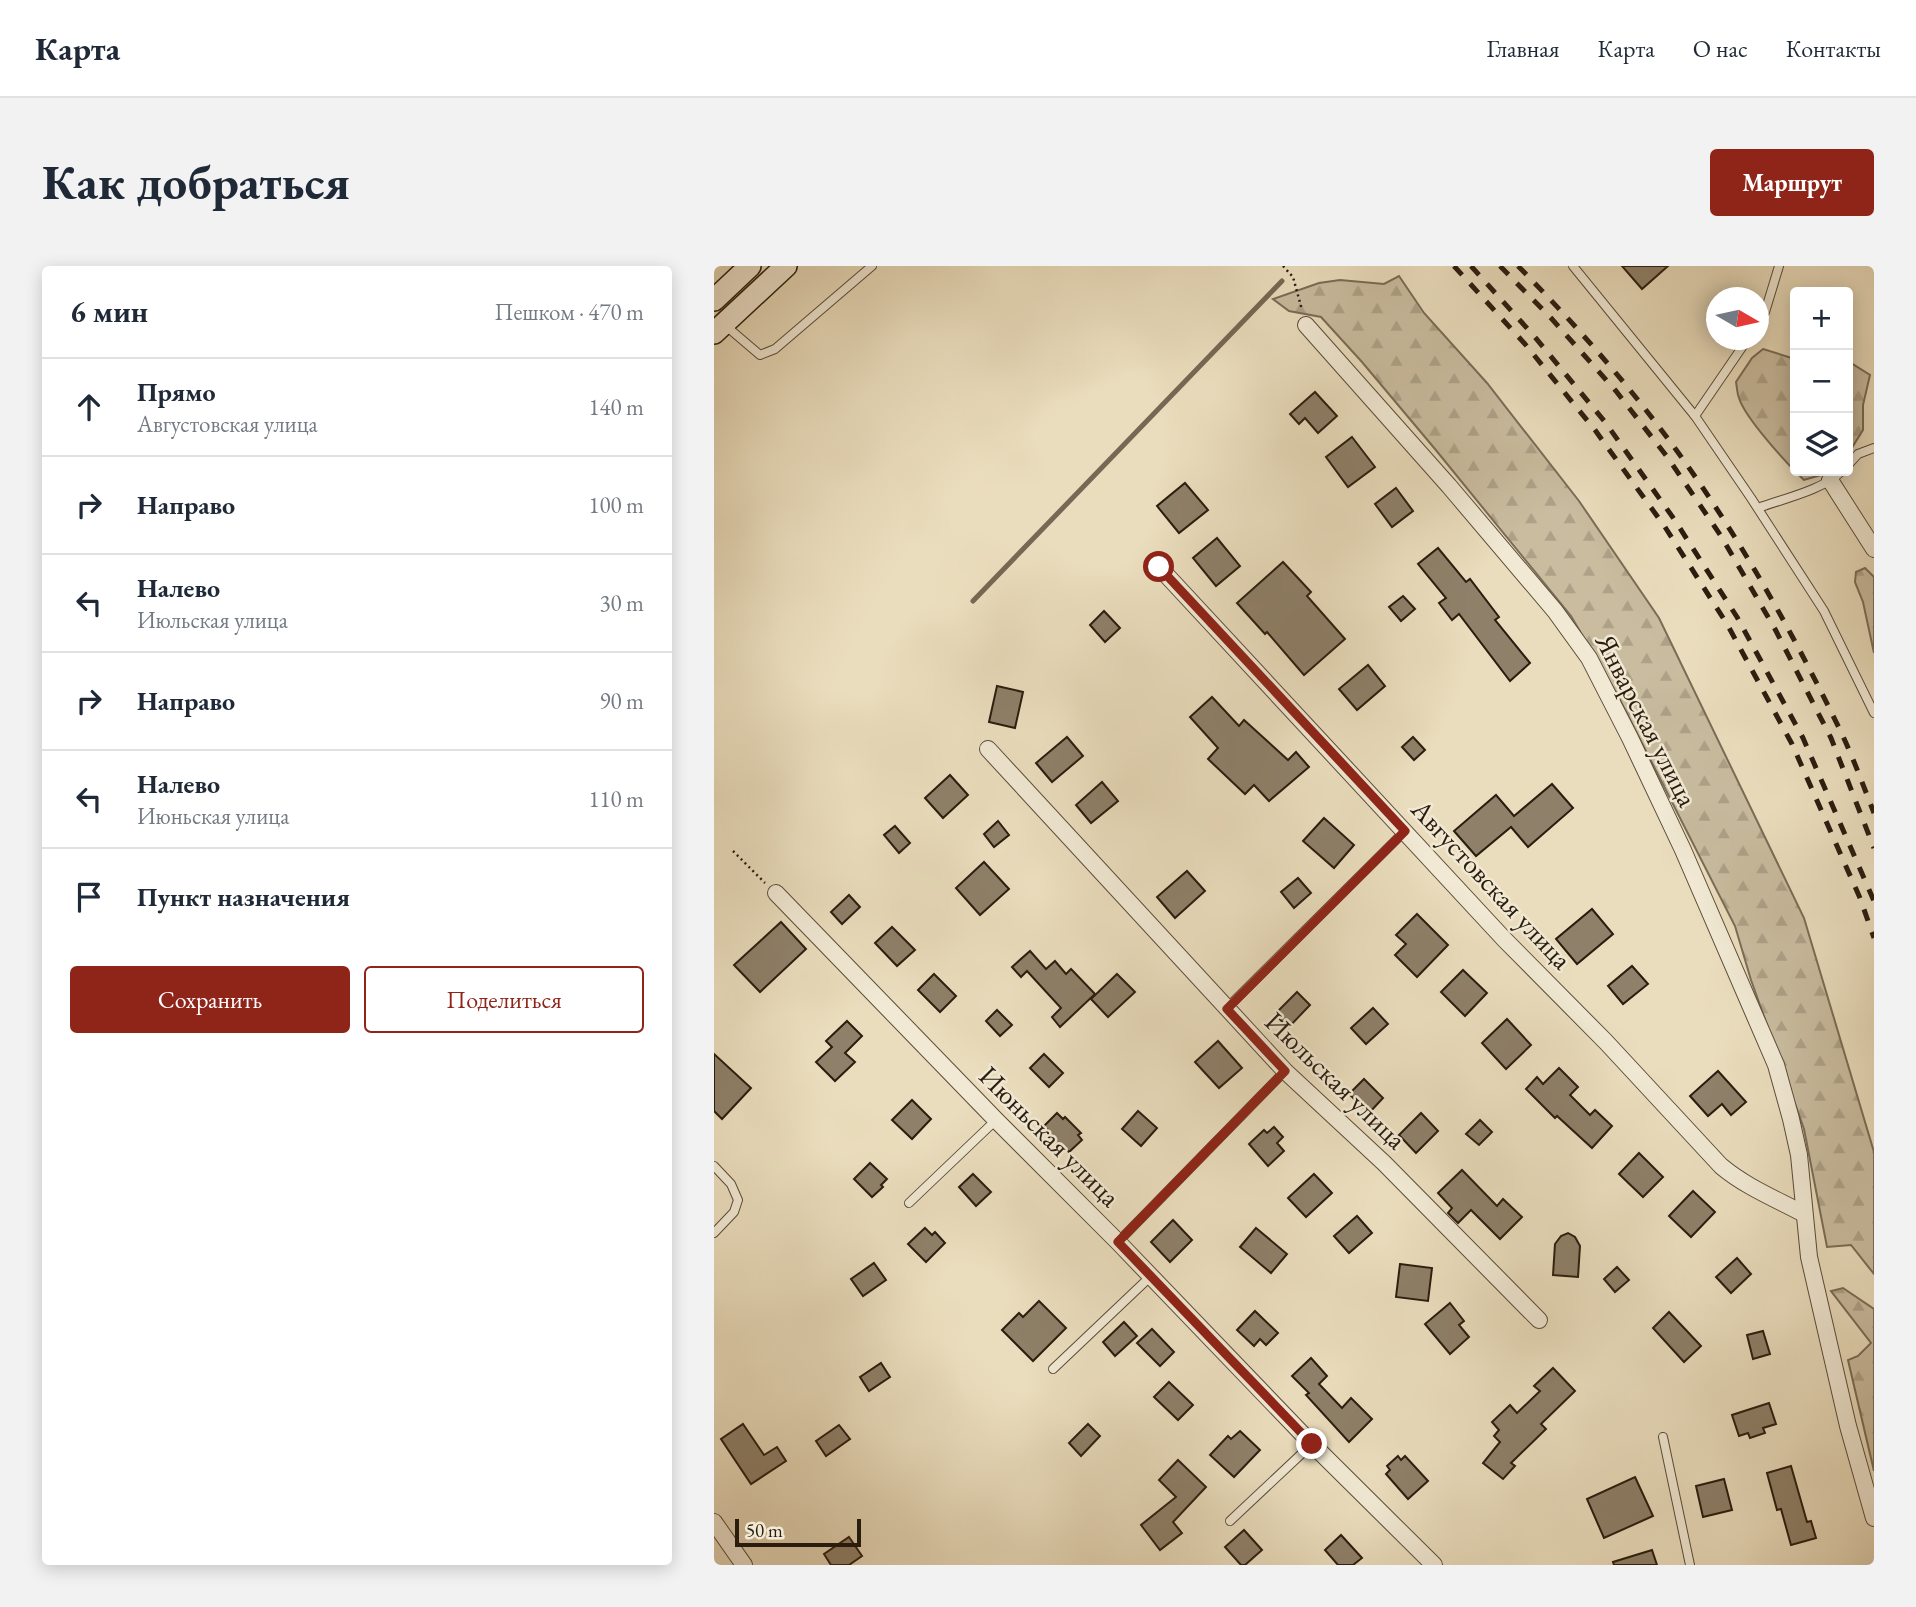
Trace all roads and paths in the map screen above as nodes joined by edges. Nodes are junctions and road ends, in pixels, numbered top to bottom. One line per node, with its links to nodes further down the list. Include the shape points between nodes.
1 (750, 266): 8 (main road)
2 (786, 266): 10 (main road)
3 (872, 266): 10 (lane, via 775,349 760,355)
4 (1283, 266): 9 (path, via 1293,277)
5 (1573, 266): 12 (lane)
6 (1779, 266): 7 (lane)
7 (1769, 299)
8 (714, 300)
9 (1306, 325): 30 (street, Январская улица, via 1542,594 1588,658 1683,850 1771,1052 1796,1139)
10 (719, 329)
11 (1740, 350): 12 (lane)
12 (1695, 416): 17 (lane)
13 (1874, 447): 14 (lane)
14 (1853, 460)
15 (1834, 476): 17 (lane)
16 (1837, 476): 18 (street)
17 (1758, 508): 20 (lane, via 1824,611)
18 (1874, 549)
19 (1159, 567): 22 (street, Августовская улица)
20 (1874, 713)
21 (988, 749): 25 (street, Июльская улица)
22 (1405, 831): 25 (lane); 30 (street, Августовская улица, via 1721,1166)
23 (733, 851): 24 (path)
24 (776, 893): 27 (street, Июньская улица)
25 (1227, 1009): 26 (street, Июльская улица)
26 (1285, 1071): 32 (lane); 34 (street, Июльская улица, via 1384,1163)
27 (996, 1120): 29 (lane); 32 (street, Июньская улица)
28 (714, 1166): 31 (lane, via 731,1184 738,1200 734,1212)
29 (909, 1203)
30 (1804, 1214): 38 (street, Январская улица, via 1830,1351)
31 (714, 1233)
32 (1118, 1242): 33 (street, Июньская улица)
33 (1151, 1276): 35 (lane); 37 (street, Июньская улица)
34 (1539, 1320)
35 (1052, 1369)
36 (1663, 1437): 43 (lane)
37 (1312, 1444): 39 (lane); 42 (street, Июньская улица)
38 (1874, 1518)
39 (1230, 1521)
40 (714, 1522): 41 (street)
41 (744, 1565)
42 (1434, 1565)
43 (1690, 1565)

